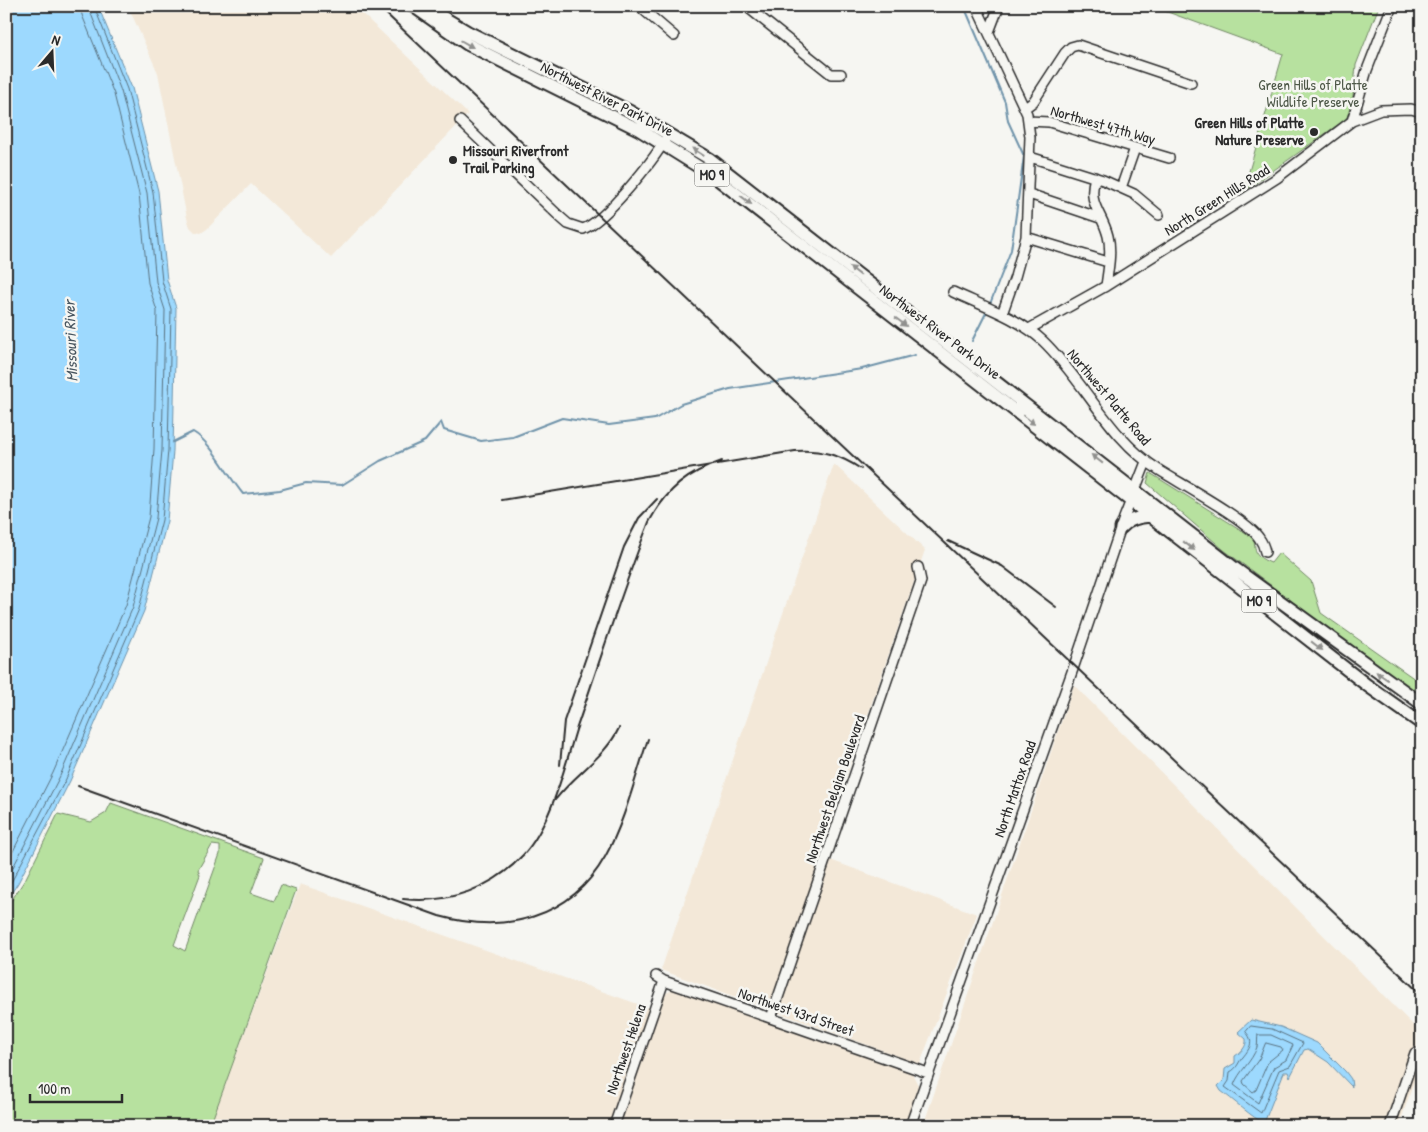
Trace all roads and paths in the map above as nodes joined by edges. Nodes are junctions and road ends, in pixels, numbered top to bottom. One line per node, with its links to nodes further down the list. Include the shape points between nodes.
1 (413, 6): 17 (main road, Northwest River Park Drive / MO 9, one-way to 17, via 449,33 492,58)
2 (424, 6): 17 (main road, Northwest River Park Drive / MO 9, via 468,32 596,94)
3 (639, 6): 9 (street)
4 (746, 6): 10 (street, via 831,74)
5 (976, 6): 8 (street)
6 (999, 6): 8 (street)
7 (1392, 6): 16 (street, via 1367,70)
8 (989, 32): 12 (street)
9 (674, 36)
10 (842, 74)
11 (1191, 83): 12 (street, via 1078,45 1065,53 1033,102)
12 (1025, 108): 15 (street)
13 (1422, 112): 16 (street, North Green Hills Road, via 1381,110)
14 (460, 121): 17 (street, via 560,217 568,224 583,229 602,217 657,154)
15 (1028, 121): 18 (street, Northwest 47th Way, via 1049,122); 19 (street)
16 (1352, 121): 28 (street, North Green Hills Road, via 1277,178)
17 (666, 138): 30 (main road, Northwest River Park Drive / MO 9, one-way to 17, via 735,178); 31 (main road, Northwest River Park Drive / MO 9, one-way to 31)
18 (1135, 148): 20 (street, Northwest 47th Way); 22 (street)
19 (1030, 157): 21 (street); 23 (street)
20 (1169, 158)
21 (1095, 177): 22 (street); 25 (street, via 1093,203)
22 (1121, 188): 24 (street, via 1134,194)
23 (1029, 194): 25 (street); 26 (street)
24 (1159, 215)
25 (1100, 218): 27 (street, via 1108,236)
26 (1026, 237): 27 (street); 32 (street, via 1015,277)
27 (1108, 262): 28 (street)
28 (1106, 286): 33 (street, North Green Hills Road)
29 (954, 292): 32 (street, Northwest Platte Road)
30 (890, 298): 31 (main road); 34 (main road, Northwest River Park Drive / MO 9)
31 (882, 308): 34 (main road, Northwest River Park Drive / MO 9, one-way to 34)
32 (998, 313): 33 (street, Northwest Platte Road)
33 (1032, 332): 35 (street, Northwest Platte Road, via 1050,348 1109,422)
34 (987, 381): 36 (main road, Northwest River Park Drive / MO 9)
35 (1146, 462): 36 (street, North Mattox Road); 39 (street, Northwest Platte Road, via 1258,536)
36 (1133, 495): 37 (main road, Northwest River Park Drive / MO 9); 38 (street, North Mattox Road); 41 (main road, Northwest River Park Drive / MO 9, one-way to 36)
37 (1151, 516): 38 (main road, via 1134,519); 42 (main road, Northwest River Park Drive / MO 9, one-way to 42, via 1368,686)
38 (1121, 528): 46 (street, North Mattox Road)
39 (1265, 552)
40 (918, 567): 44 (street, Northwest Belgian Boulevard, via 921,581)
41 (1422, 704)
42 (1422, 724)
43 (660, 978): 44 (street, Northwest 43rd Street); 47 (street, Northwest Helena)
44 (771, 1018): 46 (street, Northwest 43rd Street)
45 (1415, 1052): 49 (street)
46 (928, 1072): 48 (street, North Mattox Road)
47 (614, 1126)
48 (910, 1126)
49 (1390, 1126)

